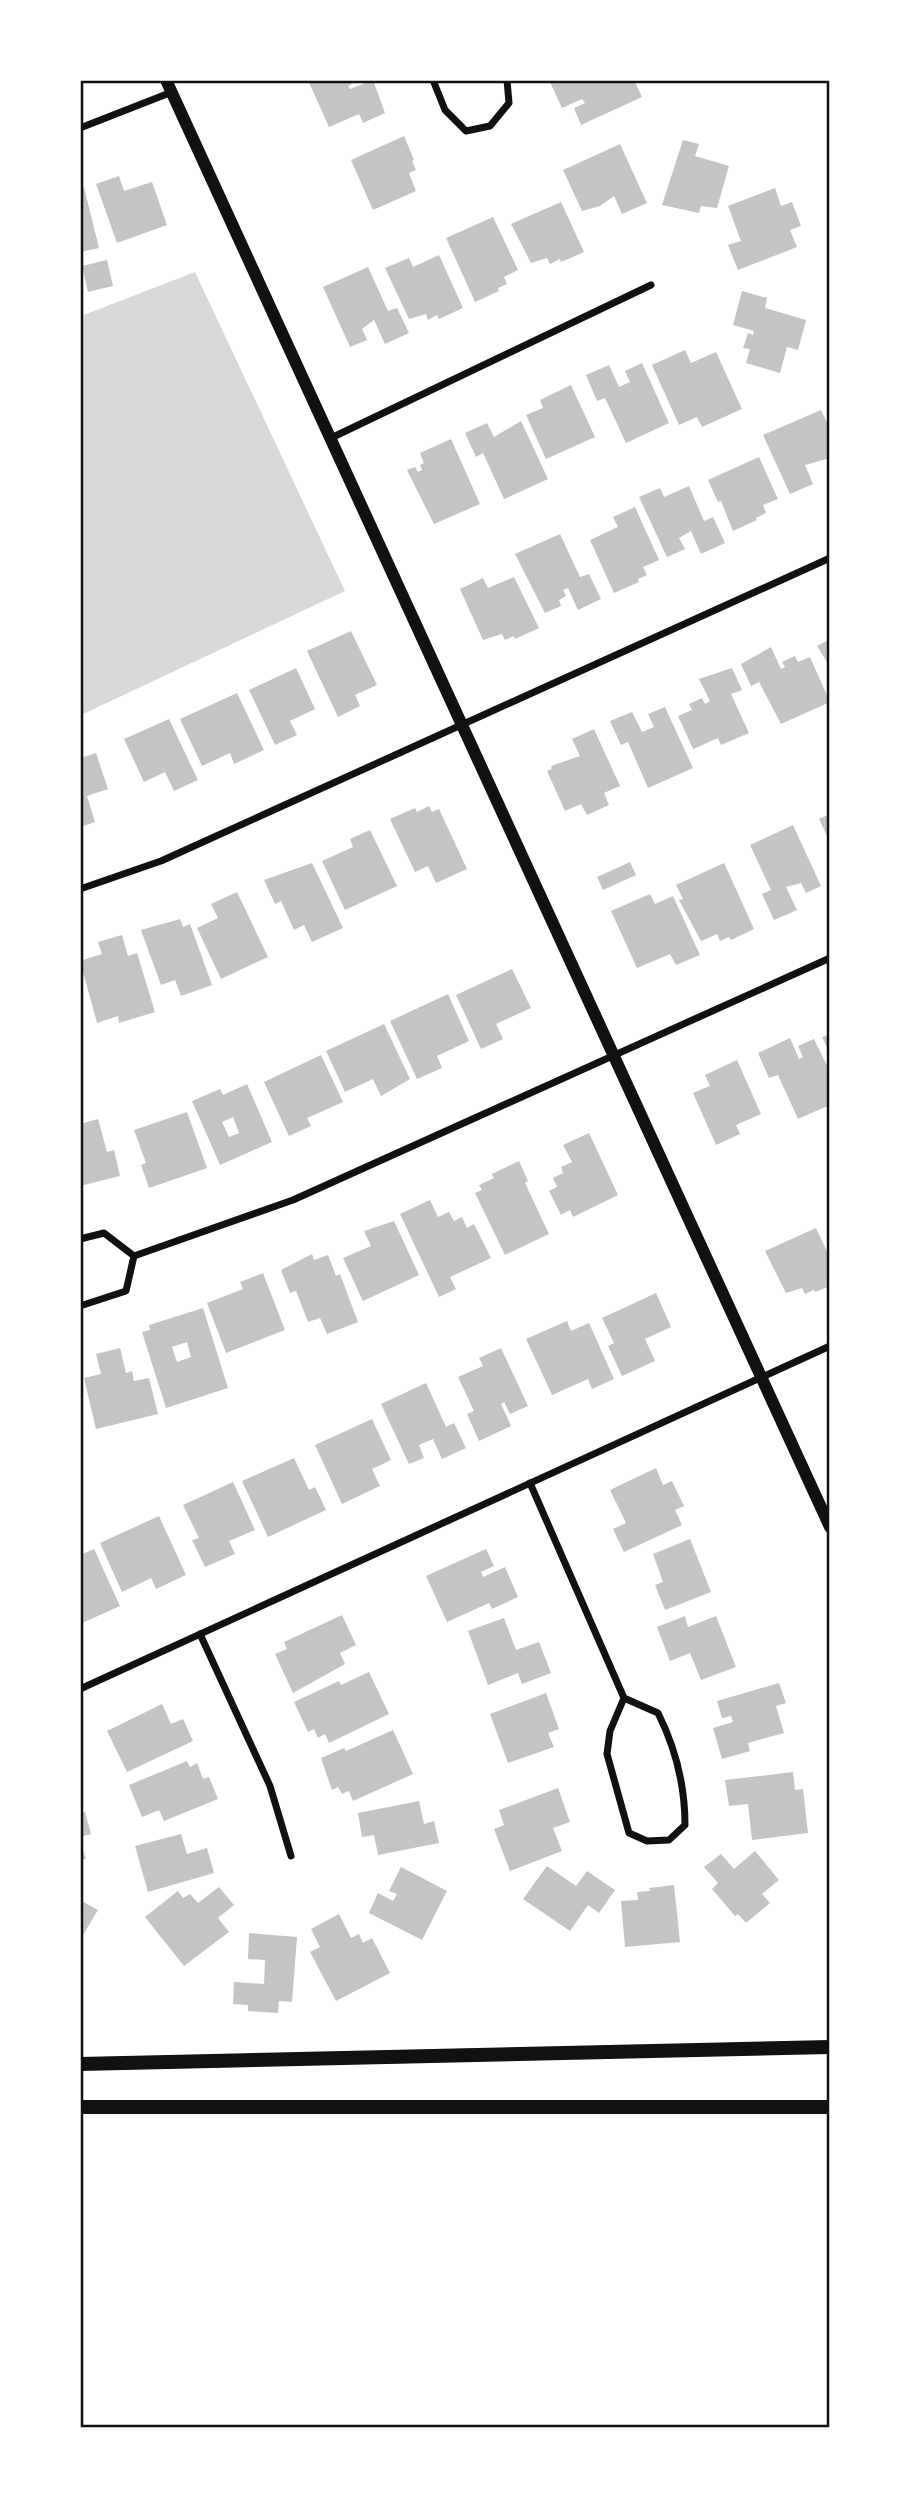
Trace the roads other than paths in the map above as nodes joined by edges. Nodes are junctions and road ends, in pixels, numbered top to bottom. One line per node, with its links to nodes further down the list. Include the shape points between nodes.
1 (433, 80): 2 (street, via 445,110 466,131 490,126 509,103)
2 (508, 80)
3 (169, 86): 4 (street); 6 (street)
4 (80, 128)
5 (651, 285): 6 (street)
6 (331, 438): 8 (street)
7 (830, 558): 8 (street)
8 (462, 724): 9 (street, via 161,861); 11 (street)
9 (80, 889)
10 (830, 958): 11 (street)
11 (613, 1054): 13 (street, via 293,1200); 16 (street)
12 (80, 1239): 13 (street, via 104,1233)
13 (134, 1256): 14 (street, via 127,1291)
14 (80, 1306)
15 (830, 1346): 16 (street)
16 (761, 1377): 17 (street); 18 (street)
17 (530, 1483): 19 (street); 21 (street)
18 (830, 1527)
19 (200, 1634): 20 (street); 22 (street, via 270,1787)
20 (80, 1689)
21 (624, 1698): 21 (street, via 610,1731 607,1754 629,1833 647,1841 670,1840 685,1825 685,1794 672,1740 658,1713)
22 (291, 1856)
23 (830, 2047): 24 (main road)
24 (80, 2064)
25 (80, 2107): 26 (main road)
26 (830, 2107)

